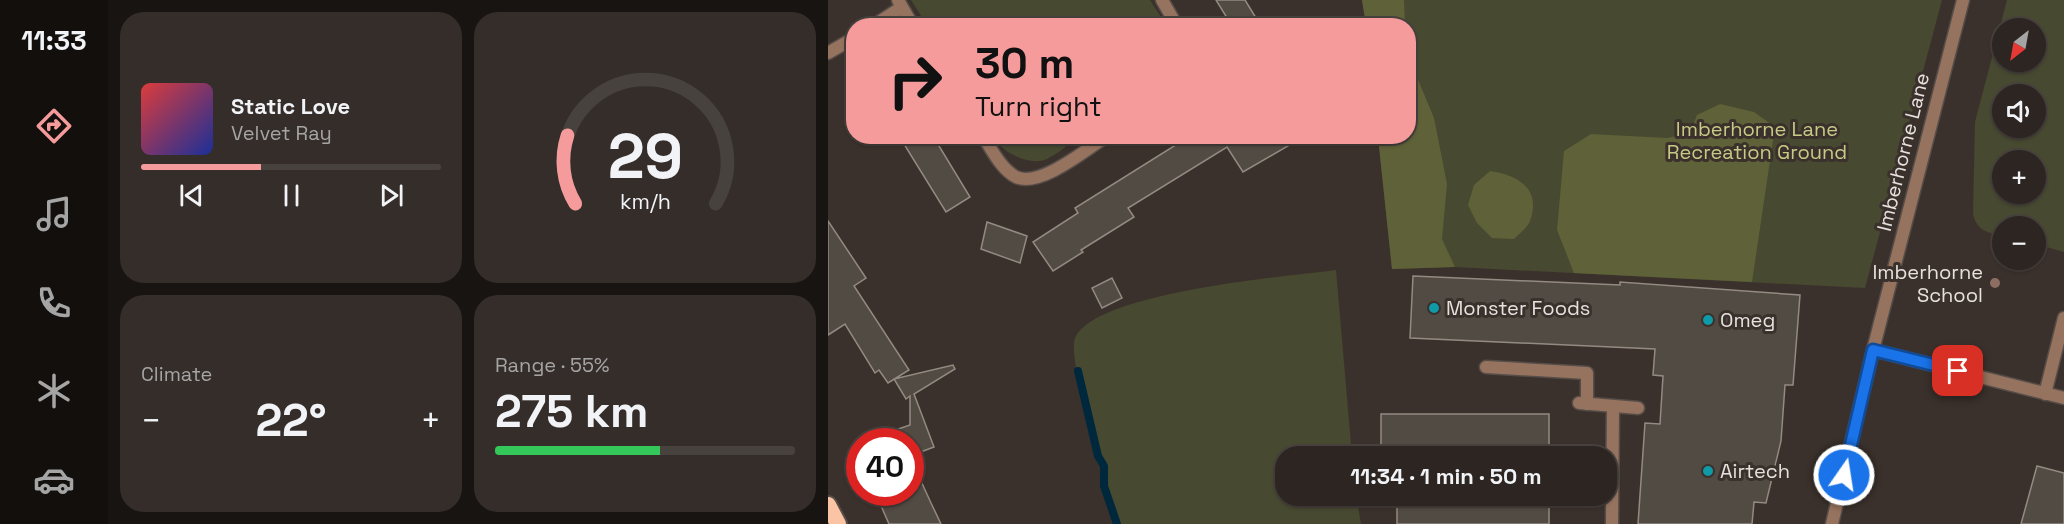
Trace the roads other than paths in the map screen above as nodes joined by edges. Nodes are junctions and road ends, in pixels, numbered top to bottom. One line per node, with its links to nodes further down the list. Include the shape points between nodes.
1 (1162, 0): 6 (street)
2 (1963, 0): 12 (street, Imberhorne Lane)
3 (900, 4): 4 (street); 5 (street)
4 (883, 18)
5 (908, 18)
6 (1172, 18)
7 (846, 43): 8 (street)
8 (828, 53)
9 (988, 144): 10 (street, via 1016,177 1040,178)
10 (1094, 144)
11 (2064, 318): 14 (street)
12 (1873, 350): 14 (street); 21 (street, Imberhorne Lane)
13 (1486, 368): 16 (street, via 1587,373 1583,404)
14 (2045, 394): 15 (street)
15 (2064, 398)
16 (1613, 407): 17 (street); 20 (street)
17 (1638, 408)
18 (828, 505): 19 (highway)
19 (838, 524)
20 (1612, 524)
21 (1832, 524)

